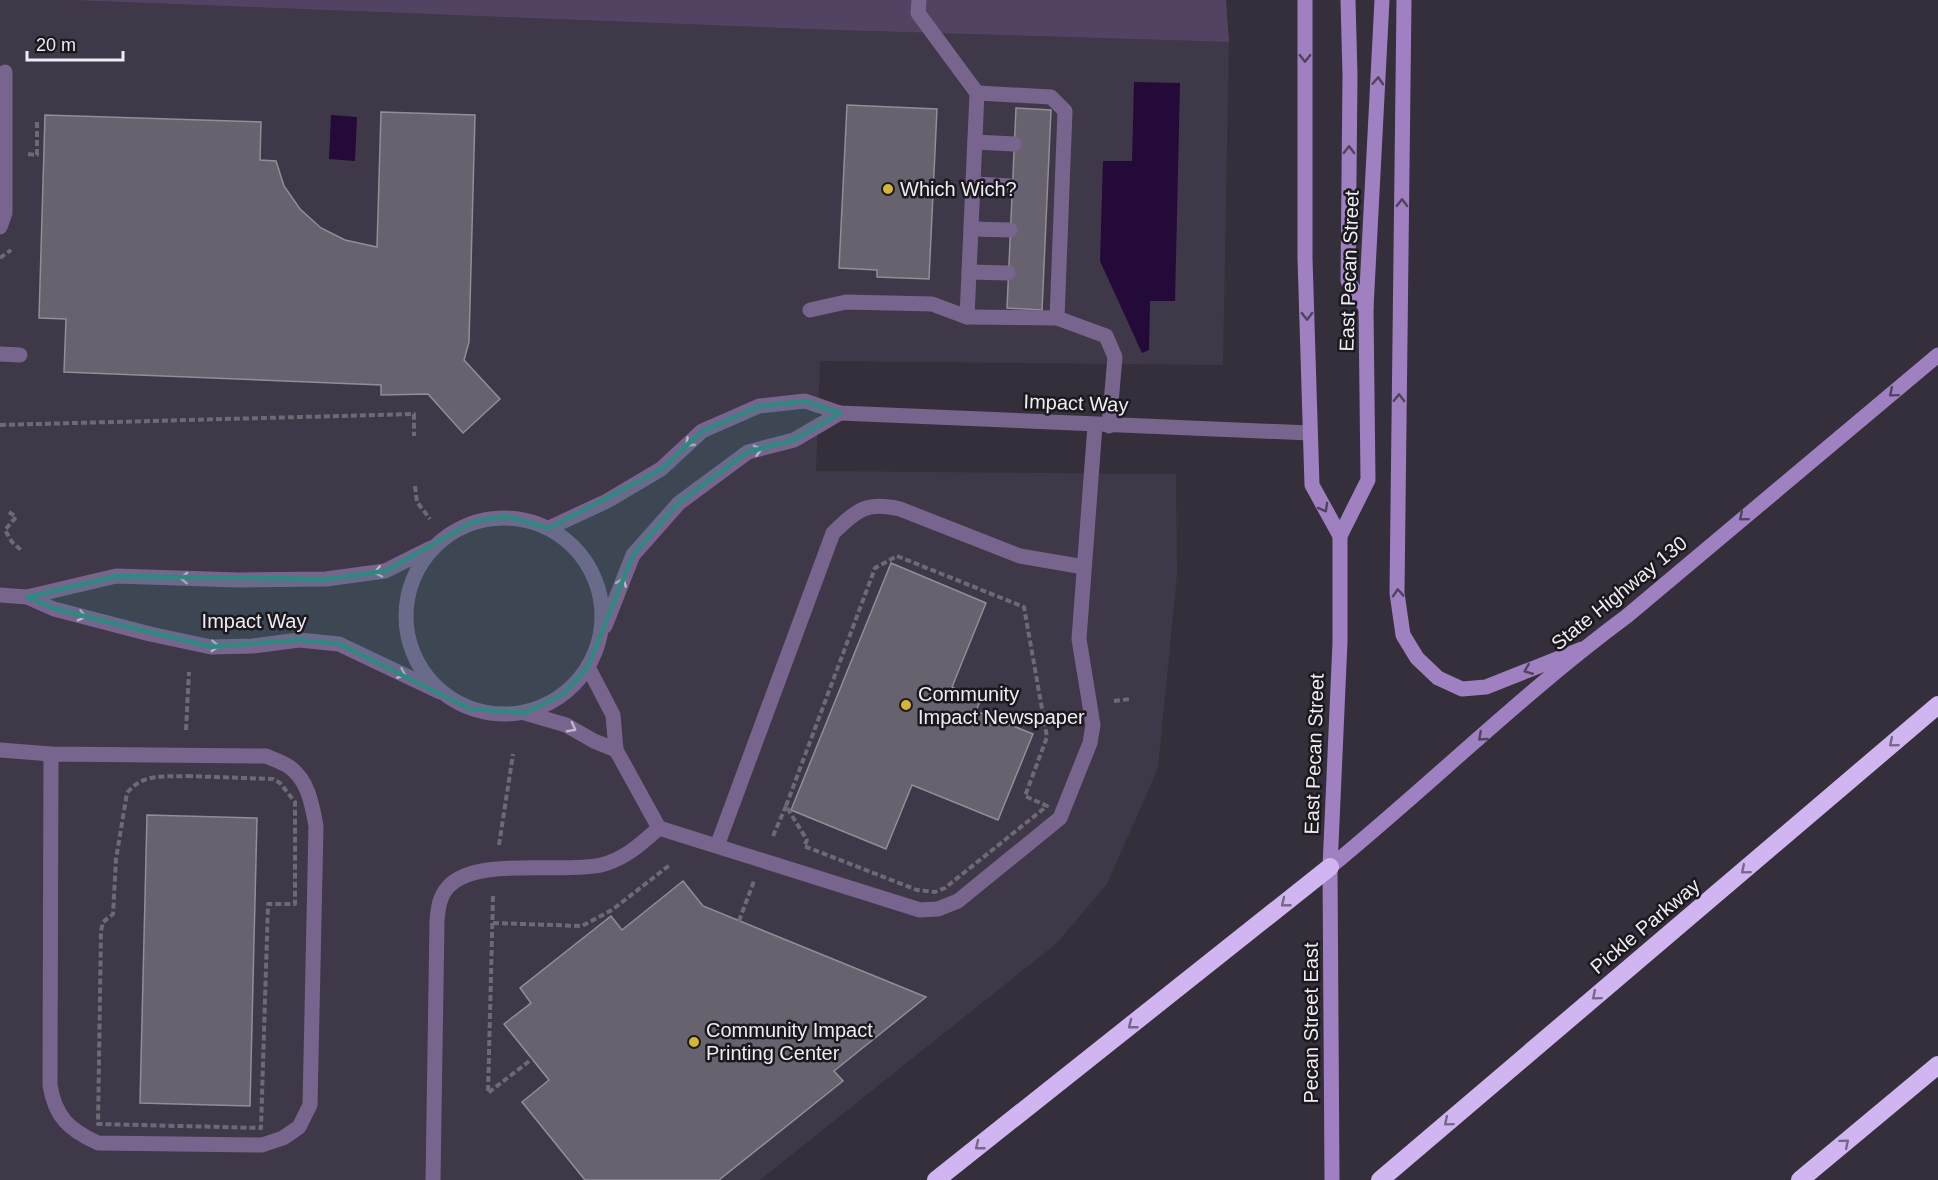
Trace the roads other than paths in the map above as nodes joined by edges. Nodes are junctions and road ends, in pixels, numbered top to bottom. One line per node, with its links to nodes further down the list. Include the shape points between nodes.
1 (919, 0): 7 (street, via 918,13)
2 (1305, 0): 26 (main road, East Pecan Street, one-way to 26)
3 (1348, 0): 17 (main road, one-way to 3, via 1348,281)
4 (1382, 0): 17 (main road, East Pecan Street, one-way to 4)
5 (1404, 0): 34 (main road, one-way to 5, via 1486,687 1462,689 1438,678 1417,658 1403,635 1397,593)
6 (5, 72): 12 (street, via 5,213)
7 (977, 93): 8 (street); 20 (street, via 1051,97 1065,111 1056,146 1051,275)
8 (975, 142): 9 (street); 10 (street)
9 (1014, 144)
10 (973, 184): 11 (street); 13 (street)
11 (1012, 186)
12 (0, 226)
13 (971, 229): 14 (street); 15 (street)
14 (1011, 230)
15 (969, 272): 16 (street); 19 (street)
16 (1008, 273)
17 (1366, 308): 28 (main road, East Pecan Street, via 1368,480)
18 (810, 310): 19 (street, via 846,302 932,304)
19 (968, 317): 20 (street)
20 (1057, 318): 25 (street, via 1106,336 1114,357)
21 (0, 354): 22 (street)
22 (20, 355)
23 (1938, 355): 34 (main road, State Highway 130, one-way to 34, via 1627,616)
24 (840, 413): 25 (street, Impact Way); 27 (street, Impact Way, one-way to 27, via 805,401 759,406 702,431 661,469 607,501); 33 (street, one-way to 24, via 633,555 678,503 748,452 794,440)
25 (1102, 425): 26 (street, Impact Way); 30 (street)
26 (1310, 433): 28 (main road, East Pecan Street, one-way to 28, via 1312,485)
27 (549, 528): 29 (street, via 506,516 474,521); 33 (street, via 585,560 602,603)
28 (1340, 536): 44 (main road, East Pecan Street, via 1340,642)
29 (431, 548): 32 (street, Impact Way, one-way to 32, via 385,571 338,578 116,576); 36 (street, via 411,582 405,614 411,649)
30 (1084, 567): 43 (street, via 1020,556 882,505 850,516 833,533); 43 (street, via 1079,639 1093,725 1090,743 1060,818 958,901 938,909 920,910)
31 (0, 595): 32 (street, Impact Way)
32 (27, 597): 36 (street, Impact Way, one-way to 36, via 54,609 211,646 299,640 339,644)
33 (600, 636): 35 (street)
34 (1582, 649): 44 (main road, State Highway 130, one-way to 44)
35 (588, 667): 38 (street, via 564,694); 40 (street, via 614,715)
36 (440, 692): 38 (street, via 470,709 492,714)
37 (1938, 705): 49 (highway, Pickle Parkway, one-way to 49)
38 (525, 713): 40 (street, one-way to 40, via 566,724)
39 (0, 750): 41 (street)
40 (616, 750): 42 (street)
41 (51, 754): 41 (street, via 53,1103 64,1121 80,1135 98,1143 262,1145 283,1138 299,1127 310,1105 316,826 302,781 288,766 266,756)
42 (659, 828): 43 (street); 46 (street, via 627,855 603,864 577,869 497,868 466,875 449,886 439,901)
43 (717, 846)
44 (1330, 867): 47 (highway, one-way to 47); 48 (main road, Pecan Street East)
45 (1938, 1065): 50 (highway, one-way to 45)
46 (433, 1180)
47 (936, 1180)
48 (1332, 1180)
49 (1380, 1180)
50 (1800, 1180)

